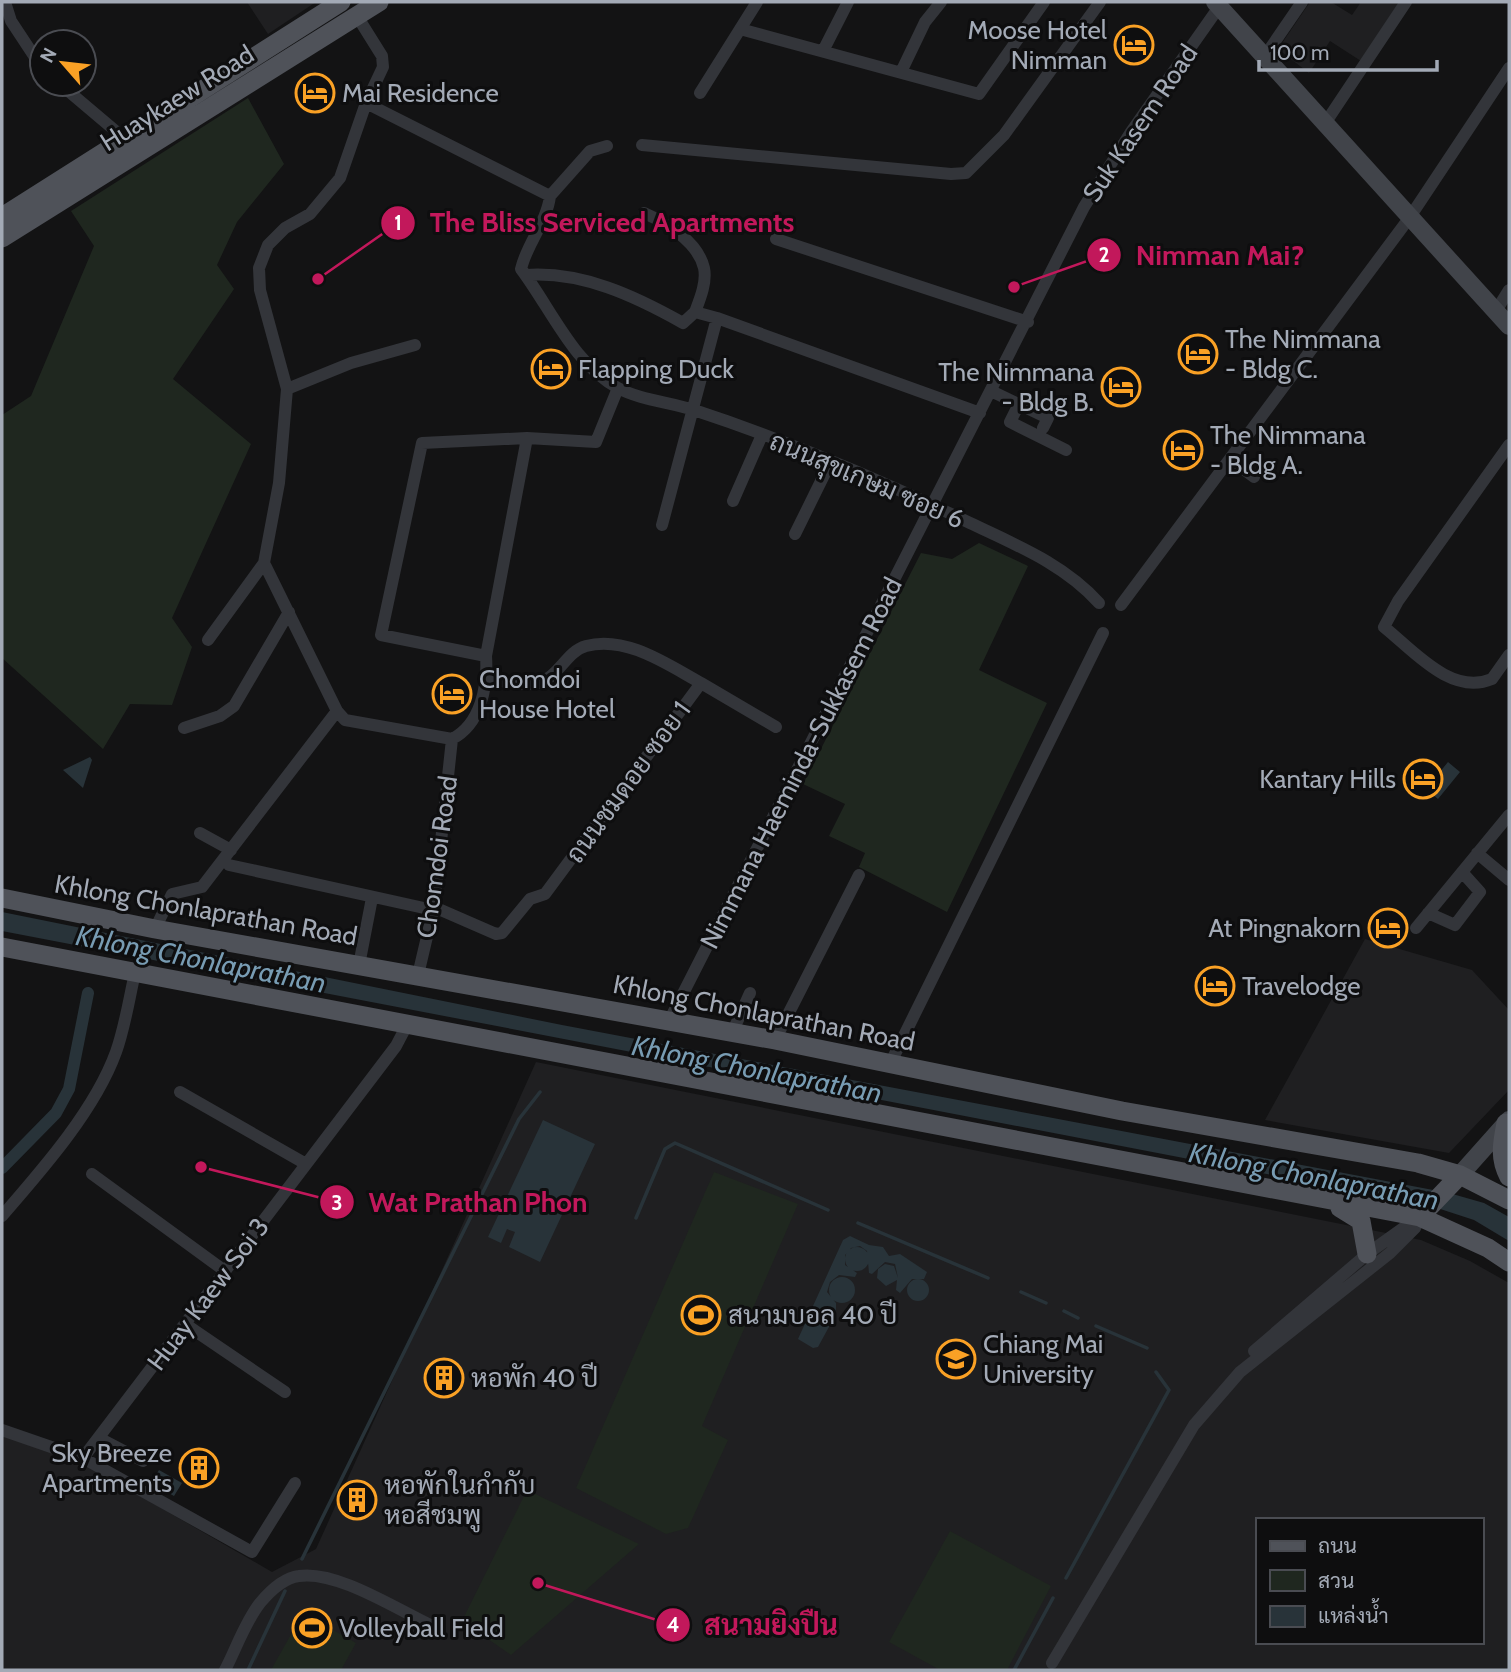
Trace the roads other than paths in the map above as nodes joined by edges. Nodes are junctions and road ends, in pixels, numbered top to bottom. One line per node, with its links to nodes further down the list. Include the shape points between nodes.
1 (5, 2): 14 (street)
2 (341, 2): 23 (main road, Huaykaew Road)
3 (379, 2): 12 (main road, Huaykaew Road)
4 (757, 2): 13 (street)
5 (848, 2): 15 (street)
6 (941, 2): 18 (street, via 925,22)
7 (1044, 2): 18 (street, via 979,94)
8 (1100, 2): 24 (street, via 1004,135 966,173)
9 (1302, 2): 16 (street)
10 (1406, 2): 22 (street)
11 (1217, 4): 16 (main road); 37 (street, Suk Kasem Road, via 1084,207)
12 (353, 9): 21 (street, via 382,56 383,67); 28 (main road, Huaykaew Road)
13 (740, 29): 15 (street); 19 (street)
14 (28, 47)
15 (823, 51): 18 (street)
16 (1265, 56): 22 (main road)
17 (1509, 68): 29 (street)
18 (901, 72)
19 (700, 93)
20 (77, 98): 23 (street)
21 (366, 103): 26 (street); 41 (street, via 340,178 310,214 285,228 268,246 259,268 260,290)
22 (1326, 122): 29 (main road)
23 (125, 139): 28 (main road, Huaykaew Road)
24 (642, 145)
25 (607, 146): 26 (street, via 590,151)
26 (550, 196): 32 (street, via 549,207 524,255 521,269)
27 (644, 213): 35 (street, via 664,222 698,254 705,270)
28 (9, 214): 30 (main road, Huaykaew Road)
29 (1410, 217): 34 (main road); 51 (street)
30 (2, 238)
31 (776, 239): 37 (street)
32 (526, 275): 35 (street, via 548,274 600,285 683,323); 40 (street, via 586,361)
33 (1509, 290): 34 (street)
34 (1496, 311): 38 (main road)
35 (695, 312): 36 (street)
36 (717, 318): 44 (street); 45 (street)
37 (1028, 322): 42 (street, Suk Kasem Road)
38 (1509, 326)
39 (415, 345): 41 (street, via 351,363)
40 (618, 388): 44 (street, ถนนสุขเกษม ซอย 6); 48 (street, via 596,442)
41 (287, 389): 58 (street, via 279,483)
42 (991, 391): 43 (street); 45 (street, Suk Kasem Road)
43 (1019, 404): 46 (street, via 1048,418); 50 (street, via 1010,422)
44 (694, 410): 47 (street, ถนนสุขเกษม ซอย 6); 56 (street)
45 (979, 413): 55 (street, Suk Kasem Road)
46 (1043, 428)
47 (762, 435): 52 (street, ถนนสุขเกษม ซอย 6); 54 (street)
48 (527, 438): 65 (street); 65 (street, via 422,443 381,635)
49 (1509, 445): 64 (street, via 1443,530 1384,627 1446,676 1467,684 1492,679)
50 (1066, 450)
51 (1231, 460): 53 (street); 60 (street)
52 (831, 461): 55 (street, ถนนสุขเกษม ซอย 6); 57 (street)
53 (1254, 477)
54 (733, 501)
55 (932, 505): 59 (street, ถนนสุขเกษม ซอย 6, via 1045,559 1082,584); 91 (street, Nimmana Haeminda-Sukkasem Road)
56 (662, 525)
57 (795, 534)
58 (264, 562): 61 (street); 63 (street)
59 (1099, 603)
60 (1121, 605)
61 (289, 612): 68 (street); 70 (street, via 234,706 220,716)
62 (1103, 633): 95 (street)
63 (208, 640)
64 (1509, 655)
65 (486, 656): 66 (street)
66 (488, 679): 67 (street, ถนนชมดอย ซอย 1, via 539,683 584,646 611,644 660,661); 71 (street, via 474,719)
67 (701, 683): 69 (street); 82 (street, ถนนชมดอย ซอย 1, via 545,894 530,899 502,933)
68 (337, 711): 71 (street, via 355,724); 74 (street)
69 (776, 727)
70 (184, 728)
71 (452, 739): 82 (street, Chomdoi Road)
72 (1509, 815): 75 (street)
73 (200, 833): 74 (street)
74 (231, 850): 85 (street, via 202,887 172,894)
75 (1477, 853): 77 (street); 79 (street)
76 (229, 865): 81 (street)
77 (1462, 872): 83 (street); 83 (street, via 1480,892 1455,925)
78 (859, 875): 94 (street)
79 (1509, 880)
80 (2, 898): 85 (main road, Khlong Chonlaprathan Road)
81 (372, 898): 82 (street); 87 (street)
82 (429, 907): 89 (street, Chomdoi Road)
83 (1428, 913): 84 (street)
84 (1416, 928)
85 (155, 929): 87 (main road, Khlong Chonlaprathan Road)
86 (2, 947): 88 (main road)
87 (359, 965): 89 (main road, Khlong Chonlaprathan Road)
88 (135, 973): 92 (main road); 105 (street, via 116,1053 90,1101 51,1160)
89 (418, 975): 91 (main road, Khlong Chonlaprathan Road)
90 (750, 993): 93 (street)
91 (669, 1021): 93 (main road, Khlong Chonlaprathan Road)
92 (407, 1025): 98 (street, Huay Kaew Soi 3); 102 (main road)
93 (732, 1033): 94 (main road, Khlong Chonlaprathan Road)
94 (775, 1040): 95 (main road, Khlong Chonlaprathan Road)
95 (890, 1063): 101 (main road, Khlong Chonlaprathan Road, via 1122,1111 1418,1163)
96 (180, 1092): 98 (street)
97 (1508, 1121): 100 (main road, via 1501,1147); 101 (main road)
98 (306, 1164): 108 (street, Huay Kaew Soi 3)
99 (92, 1174): 108 (street)
100 (1509, 1177)
101 (1455, 1181): 103 (main road, Khlong Chonlaprathan Road); 104 (main road)
102 (1320, 1200): 104 (main road); 106 (main road, via 1361,1221)
103 (1509, 1200)
104 (1422, 1215): 106 (street); 106 (street, via 1390,1253 1240,1372 1194,1425 1053,1662 1173,1448 1234,1368); 107 (main road)
105 (2, 1216)
106 (1367, 1254)
107 (1509, 1262)
108 (225, 1271): 109 (street, Huay Kaew Soi 3)
109 (185, 1324): 110 (street); 112 (street, Huay Kaew Soi 3)
110 (285, 1392)
111 (2, 1430): 113 (street)
112 (99, 1438): 113 (street, Huay Kaew Soi 3); 114 (street)
113 (83, 1458): 115 (street, via 251,1552)
114 (142, 1461)
115 (295, 1483)
116 (439, 1629): 117 (street, via 344,1584 317,1575 298,1576 282,1582 258,1605)
117 (225, 1670)

